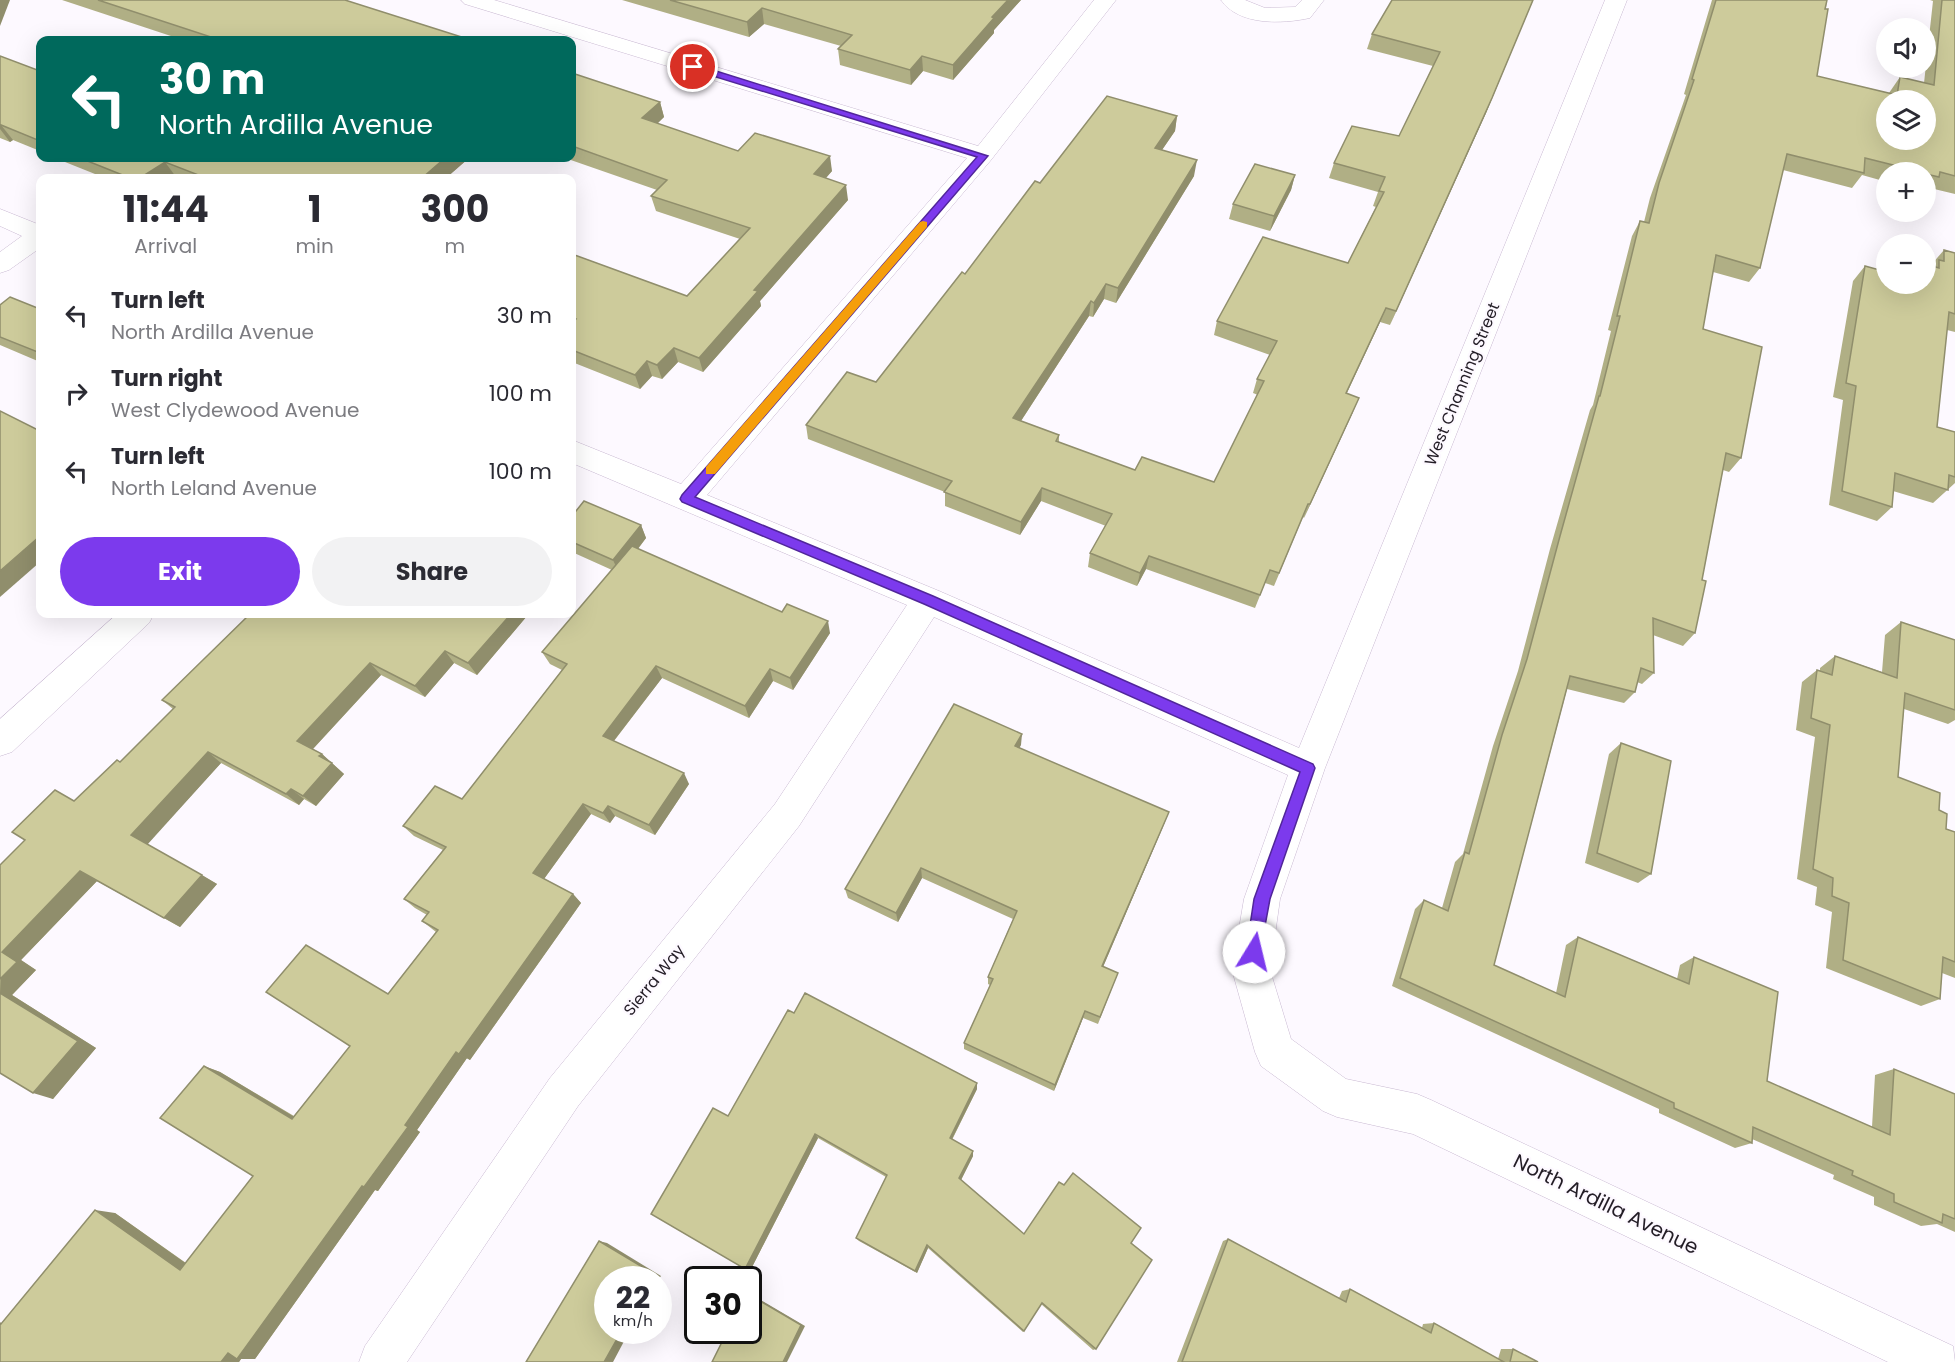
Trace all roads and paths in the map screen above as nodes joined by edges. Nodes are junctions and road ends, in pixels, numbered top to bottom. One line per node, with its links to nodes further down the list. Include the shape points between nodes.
1 (472, 0): 7 (street)
2 (541, 0): 7 (street)
3 (1105, 0): 8 (street)
4 (1232, 0): 5 (street, via 1252,14 1274,16 1302,13)
5 (1313, 0)
6 (1616, 0): 18 (street, West Channing Street)
7 (515, 13): 8 (street)
8 (983, 156): 14 (street)
9 (0, 217): 10 (street)
10 (36, 233)
11 (36, 238): 12 (street)
12 (0, 264)
13 (576, 453): 14 (street)
14 (686, 499): 15 (street)
15 (928, 600): 18 (street); 20 (street, Sierra Way, via 787,815 564,1092)
16 (134, 618): 17 (street)
17 (0, 741)
18 (1308, 768): 19 (street, West Channing Street, via 1262,899 1251,970)
19 (1275, 1052): 21 (street, North Ardilla Avenue, via 1337,1097 1418,1114)
20 (381, 1362)
21 (1937, 1362)

